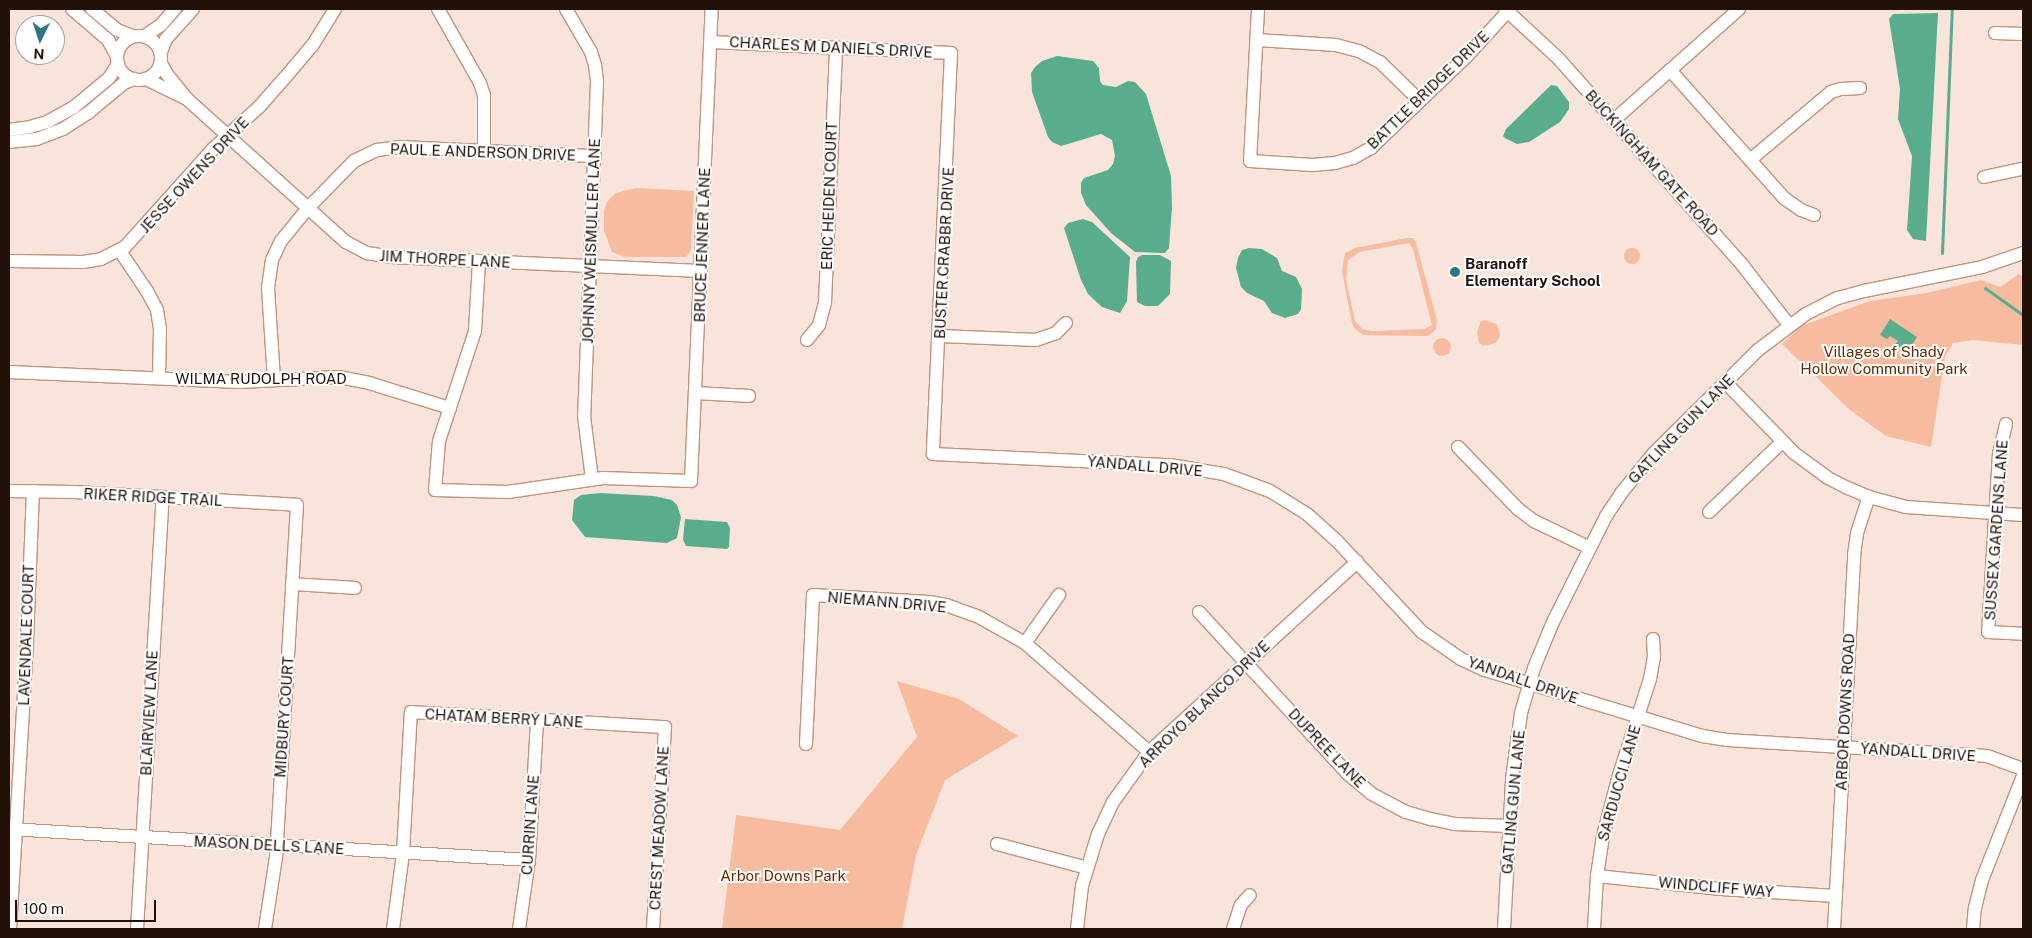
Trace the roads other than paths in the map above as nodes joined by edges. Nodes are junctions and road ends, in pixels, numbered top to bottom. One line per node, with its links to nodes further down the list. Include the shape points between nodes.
1 (72, 9): 20 (street, via 108,40)
2 (92, 9): 14 (street, via 117,30)
3 (175, 9): 14 (street, via 161,25)
4 (193, 9): 19 (street, via 166,39)
5 (335, 9): 28 (street, JESSE OWENS DRIVE, via 302,59 259,107)
6 (438, 9): 30 (street, via 484,95)
7 (566, 9): 31 (street, JOHNNY WEISMULLER LANE, via 596,65)
8 (712, 9): 16 (street, BRUCE JENNER LANE)
9 (1258, 9): 15 (street)
10 (1740, 9): 21 (street)
11 (1507, 10): 25 (street, BATTLE BRIDGE DRIVE, via 1467,56); 26 (street, BUCKINGHAM GATE ROAD, via 1558,58)
12 (1995, 33): 13 (street)
13 (2023, 34)
14 (139, 36): 19 (street, via 155,42); 20 (street, via 121,45)
15 (1257, 40): 25 (street, via 1336,45 1359,51 1380,62); 25 (street, BATTLE BRIDGE DRIVE, via 1250,162 1324,165 1354,158 1384,138)
16 (711, 42): 17 (street, CHARLES M DANIELS DRIVE); 42 (street, BRUCE JENNER LANE)
17 (836, 47): 18 (street, CHARLES M DANIELS DRIVE); 46 (street, ERIC HEIDEN COURT, via 825,303 819,325)
18 (951, 53): 45 (street, BUSTER CRABBR DRIVE)
19 (161, 57): 22 (street, via 156,73); 24 (street, JIM THORPE LANE, via 166,73)
20 (117, 60): 22 (street, via 124,74); 27 (street, via 110,78 74,107 38,125)
21 (1670, 70): 26 (street); 32 (street)
22 (140, 79): 24 (street, JIM THORPE LANE); 29 (street, via 124,83 88,114 63,128 37,139)
23 (1860, 88): 32 (street, via 1831,92)
24 (187, 99): 28 (street, JIM THORPE LANE)
25 (1420, 100)
26 (1614, 120): 44 (street, BUCKINGHAM GATE ROAD, via 1740,262)
27 (9, 130)
28 (228, 135): 35 (street, JIM THORPE LANE); 37 (street, JESSE OWENS DRIVE)
29 (9, 142)
30 (484, 151): 31 (street, PAUL E ANDERSON DRIVE); 35 (street, PAUL E ANDERSON DRIVE, via 402,147 377,150 345,168)
31 (595, 156): 41 (street, JOHNNY WEISMULLER LANE)
32 (1750, 160): 36 (street, via 1790,204)
33 (2023, 169): 34 (street)
34 (1984, 176)
35 (308, 208): 40 (street, JIM THORPE LANE, via 346,242 367,253); 49 (street, PAUL E ANDERSON DRIVE, via 282,241 272,260 268,288)
36 (1814, 215)
37 (120, 251): 39 (street, JESSE OWENS DRIVE, via 83,262); 48 (street, via 157,310)
38 (2023, 253): 44 (street, GATLING GUN LANE, via 1982,267 1838,298)
39 (9, 261)
40 (479, 261): 41 (street, JIM THORPE LANE); 53 (street, via 474,331)
41 (590, 266): 42 (street, JIM THORPE LANE); 58 (street, JOHNNY WEISMULLER LANE, via 584,416)
42 (701, 271): 51 (street, BRUCE JENNER LANE)
43 (1066, 323): 45 (street, via 1056,333 1036,340)
44 (1789, 325): 50 (street, GATLING GUN LANE, via 1758,350)
45 (940, 336): 57 (street, BUSTER CRABBR DRIVE)
46 (807, 340)
47 (9, 372): 48 (street, WILMA RUDOLPH ROAD)
48 (159, 378): 49 (street, WILMA RUDOLPH ROAD, via 240,382)
49 (274, 380): 53 (street, WILMA RUDOLPH ROAD, via 321,376 354,379)
50 (1726, 383): 55 (street); 67 (street, GATLING GUN LANE, via 1636,473 1606,516)
51 (696, 393): 52 (street); 58 (street, BRUCE JENNER LANE, via 691,481 614,477)
52 (750, 396)
53 (450, 408): 58 (street, via 437,452 435,490 508,492)
54 (2006, 424): 65 (street, SUSSEX GARDENS LANE, via 2000,454)
55 (1782, 442): 61 (street, via 1828,478); 64 (street)
56 (1458, 447): 67 (street, via 1518,508 1534,520)
57 (934, 454): 68 (street, YANDALL DRIVE, via 1170,465 1224,474 1270,491 1307,514)
58 (592, 480)
59 (9, 491): 60 (street, RIKER RIDGE TRAIL)
60 (32, 491): 62 (street, RIKER RIDGE TRAIL); 87 (street, LAVENDALE COURT)
61 (1869, 497): 65 (street, via 1925,510); 82 (street, ARBOR DOWNS ROAD, via 1854,555)
62 (162, 498): 63 (street, RIKER RIDGE TRAIL); 88 (street, BLAIRVIEW LANE)
63 (297, 505): 69 (street, MIDBURY COURT)
64 (1709, 512)
65 (1996, 513): 66 (street); 73 (street, SUSSEX GARDENS LANE, via 1988,632)
66 (2023, 515)
67 (1590, 548): 77 (street, GATLING GUN LANE, via 1553,622)
68 (1357, 562): 76 (street, ARROYO BLANCO DRIVE); 77 (street, YANDALL DRIVE, via 1416,625 1440,645 1485,670)
69 (292, 584): 70 (street); 90 (street, MIDBURY COURT)
70 (356, 588)
71 (1059, 596): 75 (street)
72 (1199, 612): 76 (street, DUPREE LANE)
73 (2023, 634)
74 (1653, 640): 78 (street, SARDUCCI LANE, via 1653,667)
75 (1025, 643): 81 (street, NIEMANN DRIVE, via 995,625 946,605 813,595); 83 (street, NIEMANN DRIVE)
76 (1245, 662): 83 (street, ARROYO BLANCO DRIVE); 86 (street, DUPREE LANE, via 1348,774 1388,804 1454,824)
77 (1529, 684): 78 (street, YANDALL DRIVE); 86 (street, GATLING GUN LANE, via 1516,738)
78 (1638, 717): 82 (street, YANDALL DRIVE, via 1727,740); 94 (street, SARDUCCI LANE, via 1608,814)
79 (537, 720): 80 (street, CHATAM BERRY LANE); 91 (street, CHATAM BERRY LANE, via 411,712); 92 (street, CURRIN LANE)
80 (665, 727): 102 (street, CREST MEADOW LANE)
81 (806, 744)
82 (1842, 746): 84 (street, YANDALL DRIVE, via 1987,756); 96 (street, ARBOR DOWNS ROAD)
83 (1149, 752): 93 (street, ARROYO BLANCO DRIVE, via 1113,802)
84 (2023, 769)
85 (2023, 776): 108 (street, via 1982,880)
86 (1510, 826): 105 (street, GATLING GUN LANE)
87 (12, 830): 88 (street, MASON DELLS LANE); 97 (street, LAVENDALE COURT)
88 (142, 837): 90 (street, MASON DELLS LANE); 98 (street, BLAIRVIEW LANE)
89 (997, 844): 93 (street)
90 (276, 845): 91 (street, MASON DELLS LANE); 99 (street, MIDBURY COURT)
91 (403, 852): 92 (street, MASON DELLS LANE); 100 (street, CHATAM BERRY LANE)
92 (529, 860): 101 (street, CURRIN LANE)
93 (1087, 868): 103 (street, ARROYO BLANCO DRIVE)
94 (1597, 876): 96 (street, WINDCLIFF WAY, via 1721,889); 106 (street, SARDUCCI LANE)
95 (1250, 895): 104 (street, via 1241,905)
96 (1836, 896): 107 (street, ARBOR DOWNS ROAD)
97 (10, 929)
98 (137, 929)
99 (265, 929)
100 (393, 929)
101 (520, 929)
102 (653, 929)
103 (1077, 929)
104 (1233, 929)
105 (1504, 929)
106 (1594, 929)
107 (1834, 929)
108 (1973, 929)

